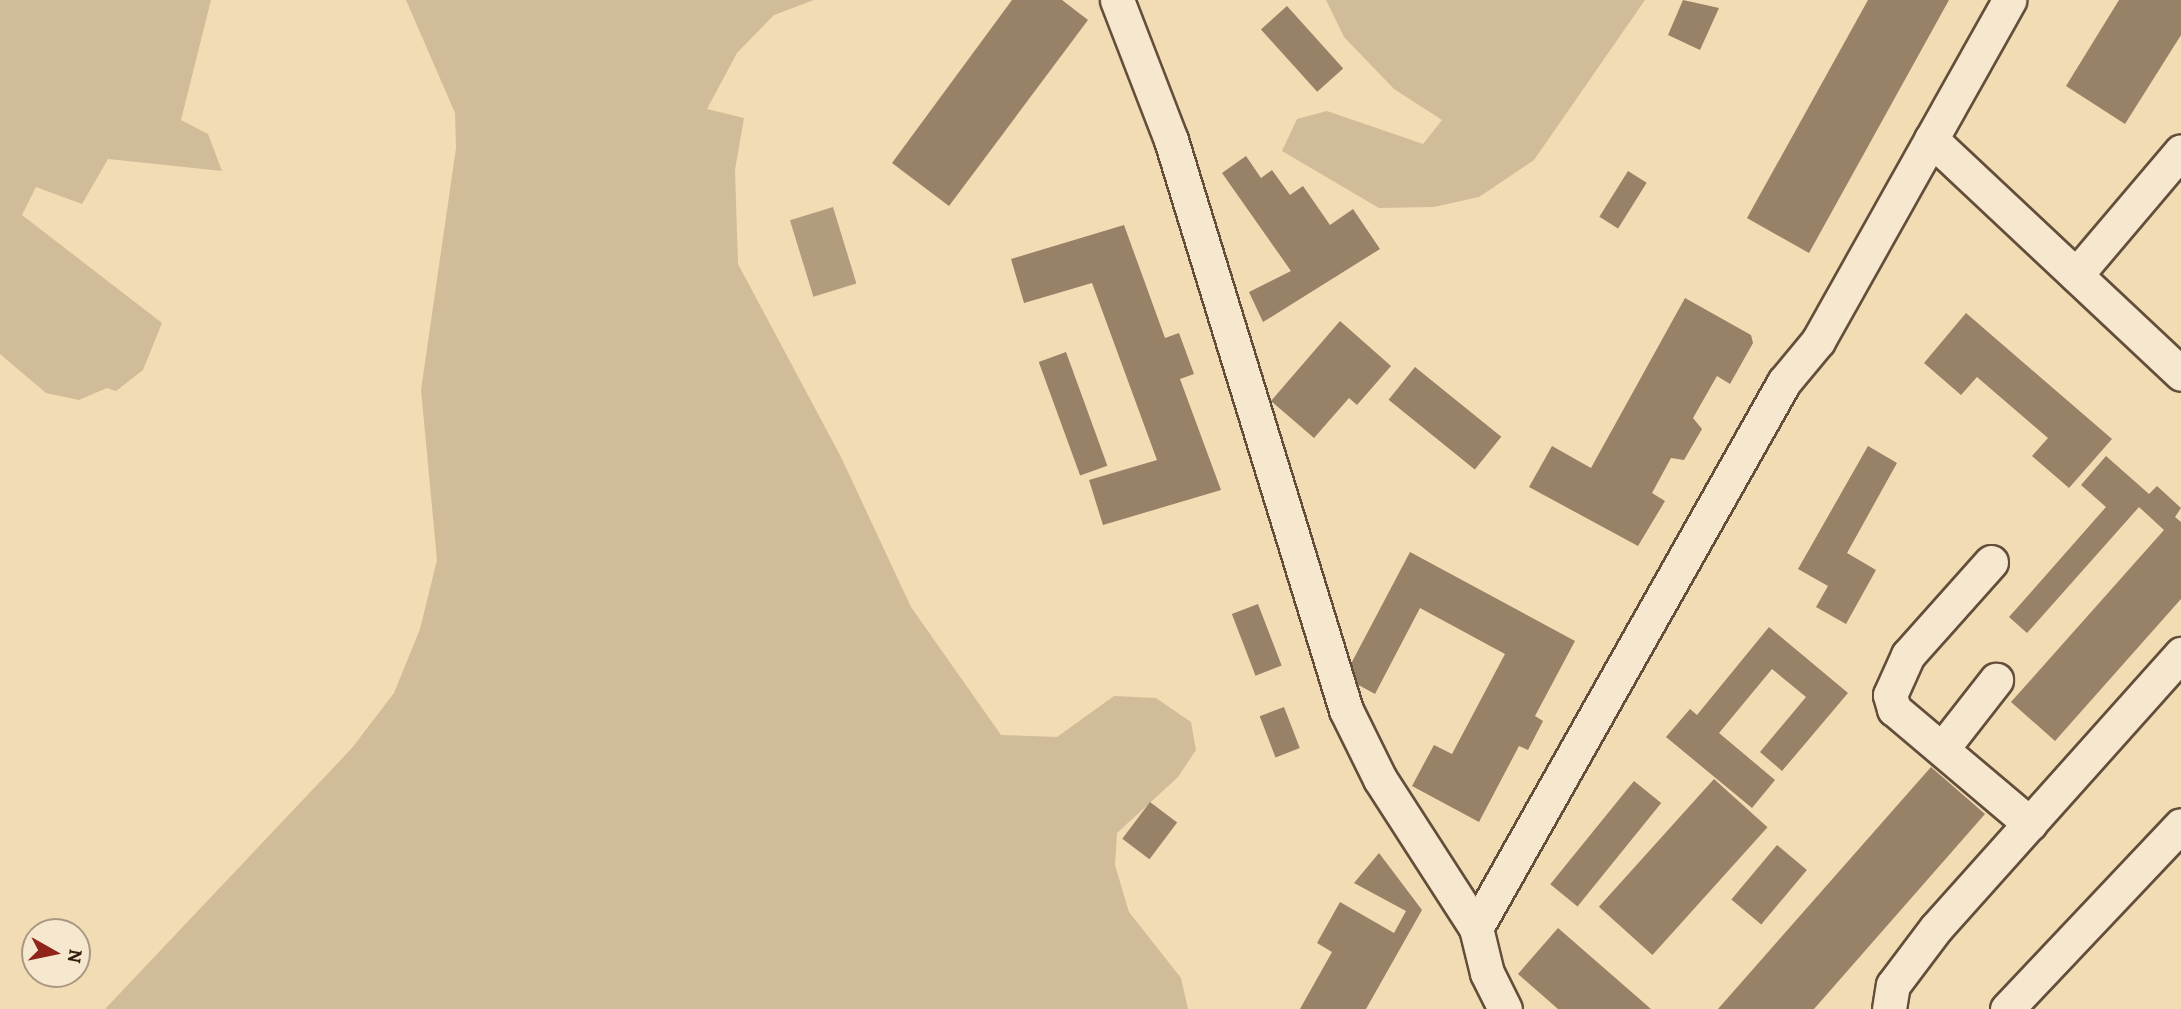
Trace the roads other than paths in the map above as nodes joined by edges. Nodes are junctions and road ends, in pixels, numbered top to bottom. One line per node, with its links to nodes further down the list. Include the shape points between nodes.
1 (1118, 0): 13 (street, via 1171,140 1346,710 1380,779)
2 (2009, 0): 3 (street)
3 (1931, 139): 5 (street); 13 (street, via 1818,341 1784,382)
4 (2181, 151): 5 (street)
5 (2076, 275): 6 (street)
6 (2181, 374)
7 (1992, 562): 10 (street, via 1894,678 1894,709)
8 (2181, 654): 11 (street)
9 (1996, 680): 10 (street)
10 (1942, 749): 11 (street)
11 (2031, 824): 15 (street, via 1936,928 1893,985)
12 (2181, 825): 16 (street)
13 (1476, 928): 14 (street, via 1487,973)
14 (1505, 1009)
15 (1889, 1009)
16 (2007, 1009)

